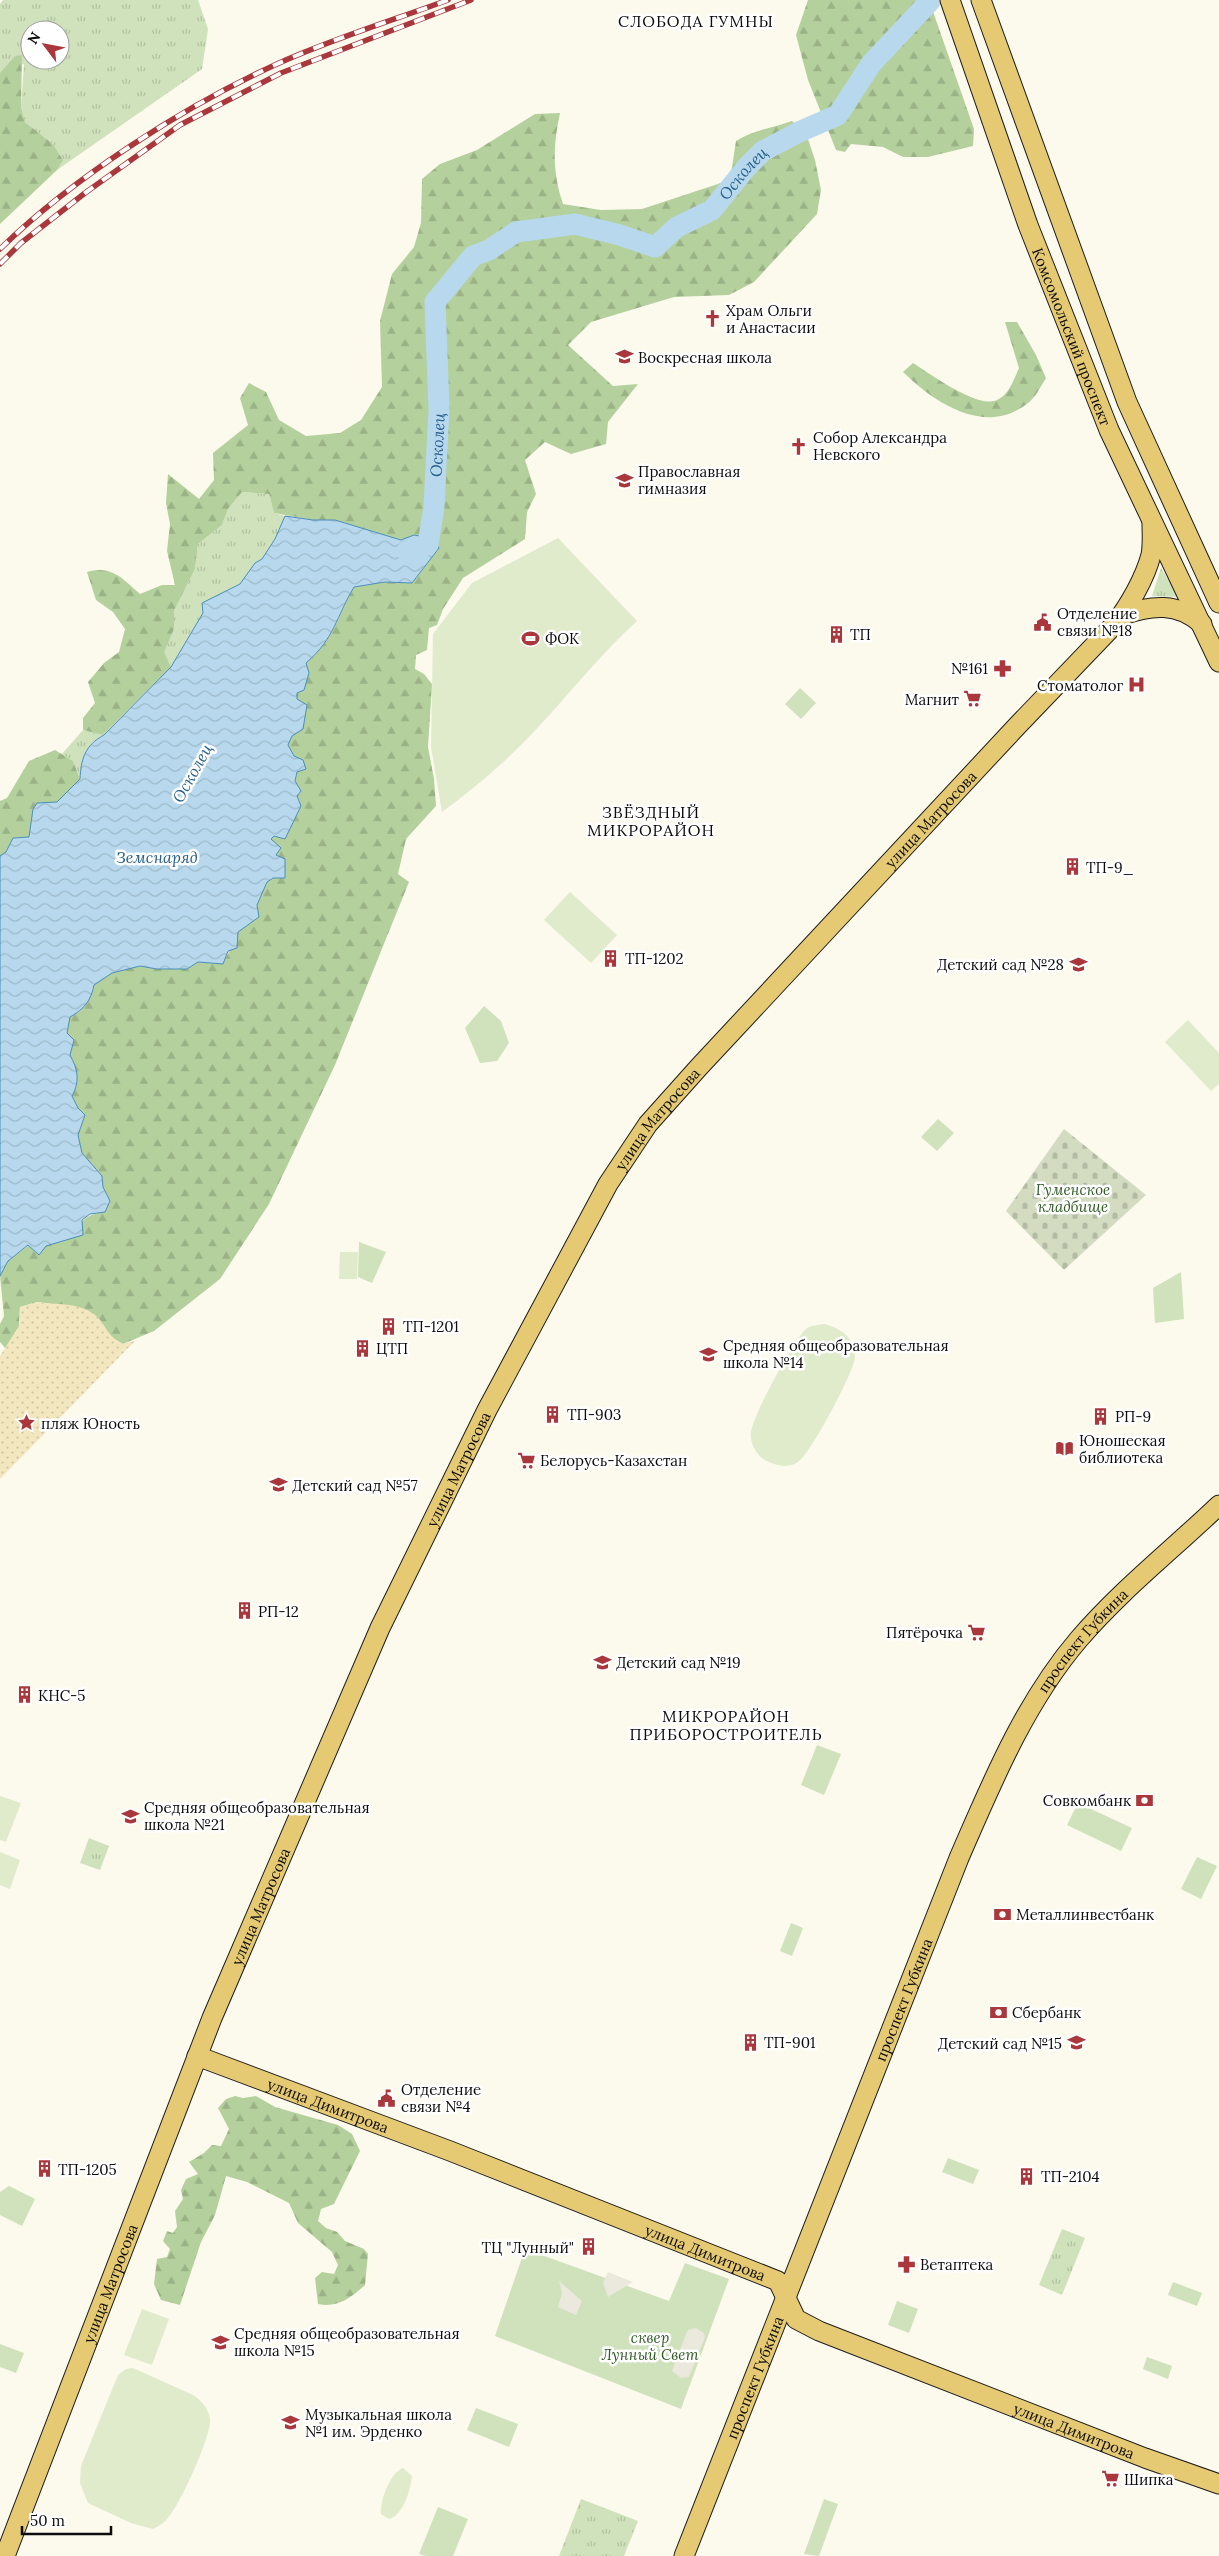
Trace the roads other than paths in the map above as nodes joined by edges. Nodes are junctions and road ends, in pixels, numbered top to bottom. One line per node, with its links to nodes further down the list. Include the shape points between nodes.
1 (950, 0): 4 (main road, Комсомольский проспект)
2 (981, 0): 3 (main road, Комсомольский проспект)
3 (1058, 216): 4 (main road); 6 (main road, Комсомольский проспект, via 1126,402)
4 (1028, 225): 5 (main road, Комсомольский проспект, via 1109,430)
5 (1152, 523): 7 (main road, via 1151,554); 8 (main road, Комсомольский проспект)
6 (1219, 603)
7 (1122, 614): 8 (main road, via 1146,607 1175,609); 11 (main road, улица Матросова, via 693,1073 648,1124 624,1158 581,1231 487,1410 380,1628)
8 (1202, 624): 9 (main road, Комсомольский проспект)
9 (1219, 662)
10 (1219, 1505): 12 (main road, проспект Губкина, via 1136,1580 1078,1640 1048,1680 1010,1745 959,1858)
11 (197, 2056): 12 (main road, улица Димитрова, via 450,2151 778,2281); 14 (main road, улица Матросова)
12 (785, 2300): 13 (main road, улица Димитрова, via 796,2318 819,2331); 15 (main road, проспект Губкина)
13 (1219, 2484)
14 (5, 2556)
15 (684, 2556)

